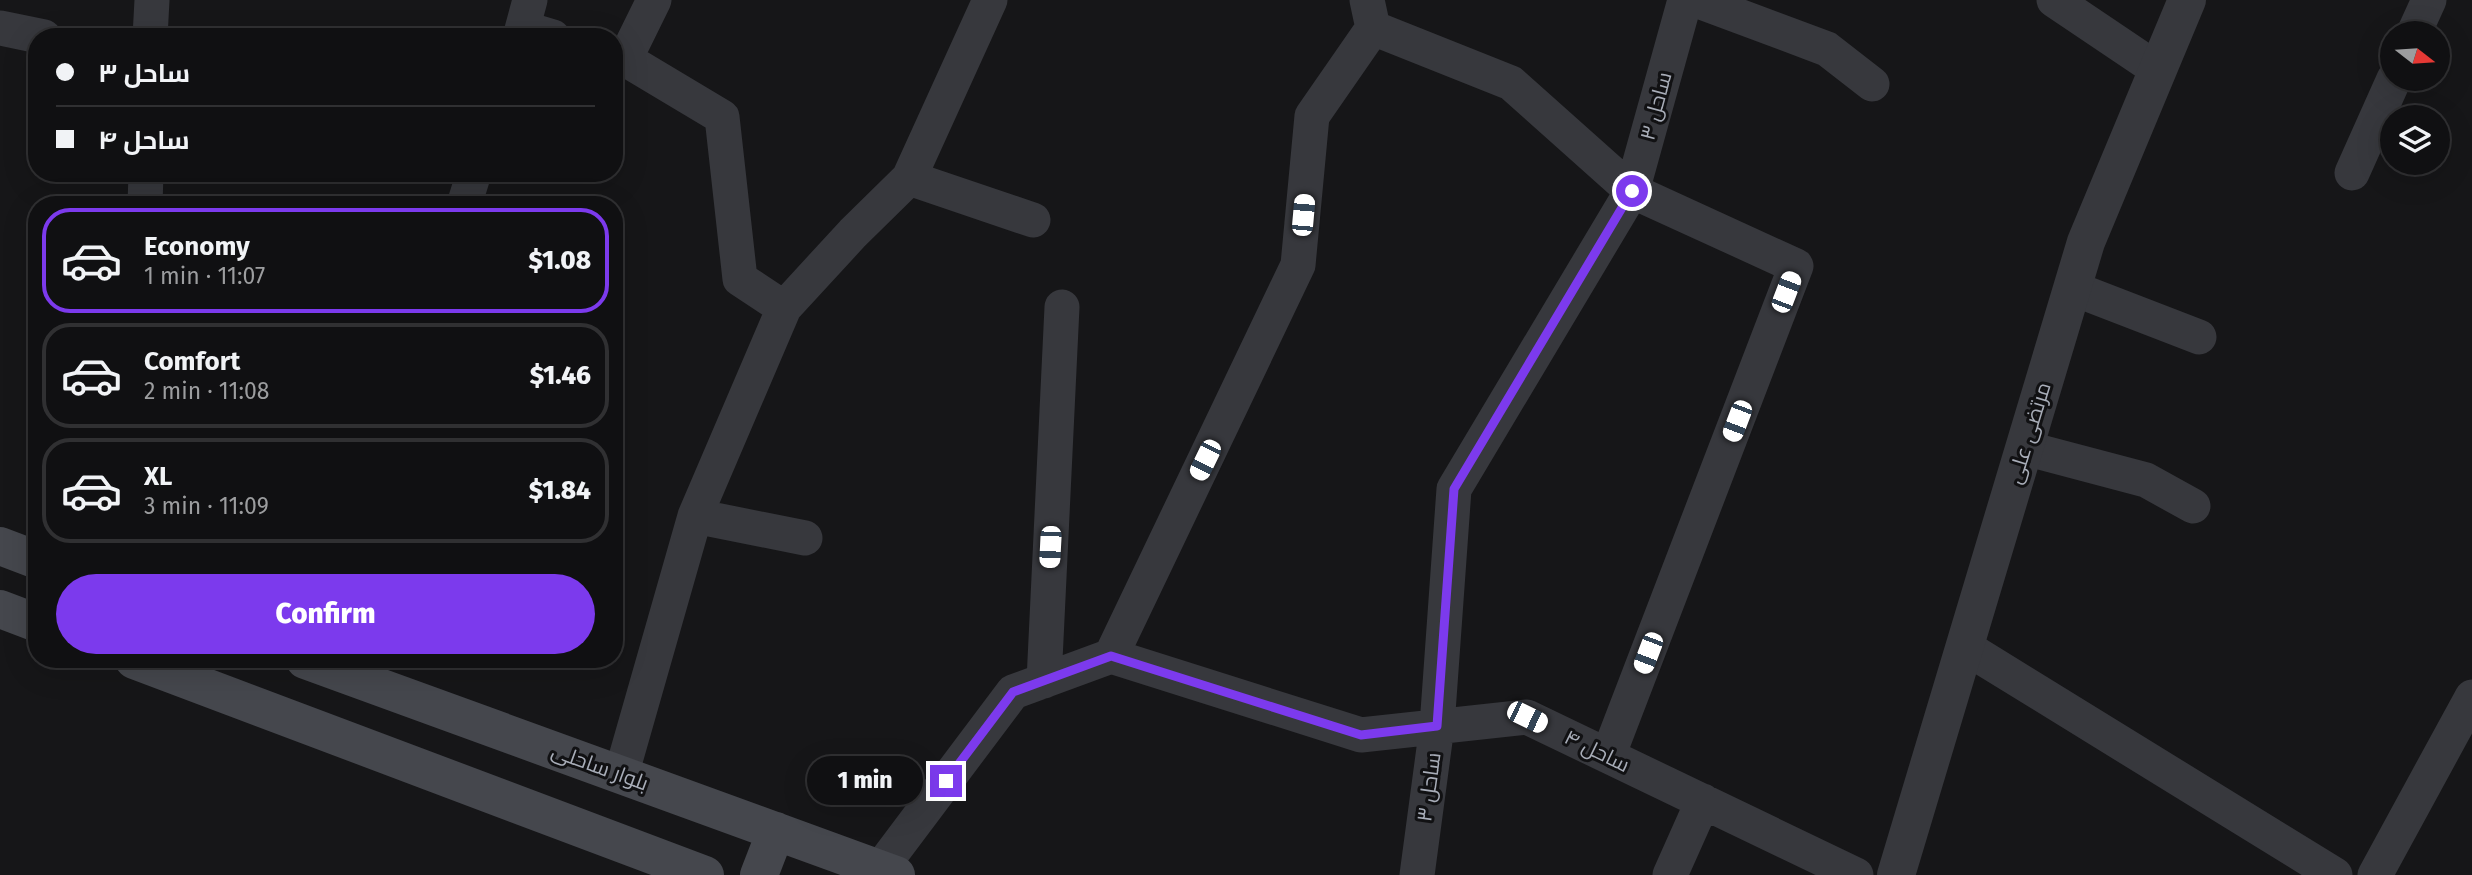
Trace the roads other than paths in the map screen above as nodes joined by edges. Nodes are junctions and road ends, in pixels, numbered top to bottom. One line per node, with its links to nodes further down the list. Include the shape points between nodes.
1 (152, 0): 12 (street)
2 (654, 0): 14 (street)
3 (990, 0): 20 (street)
4 (1685, 0): 21 (street, ساحل ۳)
5 (1696, 0): 17 (street, via 1827,49)
6 (2054, 0): 16 (street)
7 (2187, 0): 16 (street, مرتضی علی)
8 (2429, 0): 10 (street)
9 (1370, 14): 21 (street, via 1511,83); 36 (street, via 1312,116 1298,265)
10 (2419, 21)
11 (0, 28): 13 (street)
12 (150, 28)
13 (28, 34)
14 (623, 52)
15 (623, 59): 25 (street, via 722,117 740,279)
16 (2158, 70): 23 (street, مرتضی علی, via 2086,242)
17 (1872, 84)
18 (2389, 91): 19 (street)
19 (2352, 173)
20 (909, 178): 22 (street); 25 (street)
21 (1632, 191): 41 (street, ساحل ۳, via 1454,489); 42 (street, via 1796,266)
22 (1033, 220)
23 (2072, 288): 26 (street); 27 (street, مرتضی علی)
24 (1062, 307): 39 (street)
25 (785, 308): 29 (street)
26 (2199, 337)
27 (2025, 448): 28 (street, via 2146,480); 35 (street, مرتضی علی)
28 (2193, 506)
29 (695, 516): 30 (street); 43 (street)
30 (805, 538)
31 (0, 546): 32 (main road)
32 (28, 557)
33 (0, 609): 34 (main road)
34 (28, 620)
35 (1965, 646): 52 (street, مرتضی علی); 53 (street)
36 (1111, 656): 39 (street); 41 (street, ساحل ۴, via 1361,735)
37 (155, 668): 47 (main road)
38 (330, 668): 43 (main road, بلوار ساحلی)
39 (1044, 681): 46 (street, via 1013,692)
40 (2472, 696): 54 (street)
41 (1437, 726): 42 (street, ساحل ۴, via 1527,717); 49 (street, ساحل ۳)
42 (1608, 756): 44 (street, ساحل ۴)
43 (621, 775): 45 (main road, بلوار ساحلی)
44 (1703, 801): 50 (street); 51 (street, ساحل ۴)
45 (776, 831): 46 (main road, بلوار ساحلی); 48 (main road)
46 (888, 872)
47 (705, 875)
48 (759, 875)
49 (1417, 875)
50 (1670, 875)
51 (1856, 875)
52 (1896, 875)
53 (2335, 875)
54 (2375, 875)

